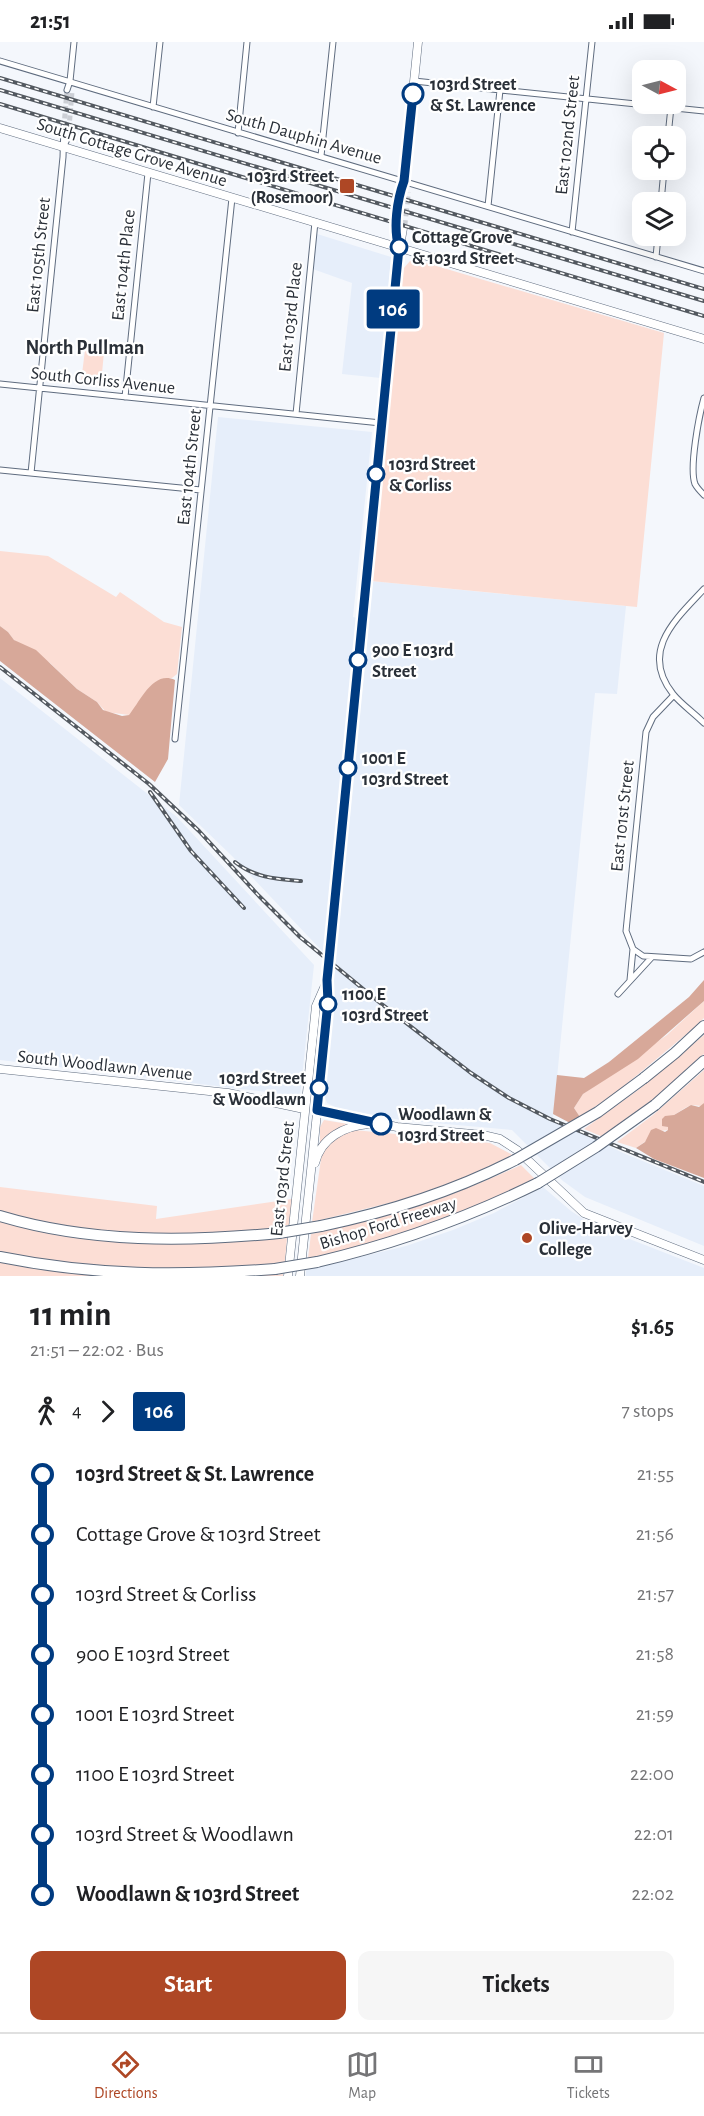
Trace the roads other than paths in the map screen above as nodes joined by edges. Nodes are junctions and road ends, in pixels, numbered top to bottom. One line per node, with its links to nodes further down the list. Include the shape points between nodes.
1 (74, 42): 8 (street)
2 (160, 42): 14 (street)
3 (247, 42): 19 (street)
4 (333, 42): 21 (street)
5 (418, 42): 9 (main road)
6 (592, 42): 12 (street, East 102nd Street)
7 (0, 61): 8 (street, South Dauphin Avenue)
8 (70, 81): 11 (street); 14 (street, South Dauphin Avenue)
9 (414, 81): 10 (street); 23 (main road)
10 (501, 90): 12 (street); 26 (street)
11 (70, 91)
12 (586, 99): 13 (street); 29 (street, East 102nd Street)
13 (632, 104)
14 (153, 107): 19 (street, South Dauphin Avenue)
15 (686, 109): 16 (street)
16 (704, 111)
17 (66, 127): 20 (street, East 105th Street)
18 (0, 128): 20 (main road, South Cottage Grove Avenue)
19 (238, 133): 21 (street, South Dauphin Avenue)
20 (64, 147): 22 (main road, South Cottage Grove Avenue); 36 (street, East 105th Street)
21 (321, 156): 23 (street, South Dauphin Avenue)
22 (148, 172): 25 (main road, South Cottage Grove Avenue); 37 (street, East 104th Place)
23 (404, 181): 24 (main road); 26 (street, South Dauphin Avenue)
24 (404, 191)
25 (232, 198): 27 (main road, South Cottage Grove Avenue); 39 (street, East 104th Street)
26 (489, 206): 29 (street, South Dauphin Avenue)
27 (315, 222): 31 (main road, South Cottage Grove Avenue); 40 (street, East 103rd Place)
28 (400, 227): 31 (main road, East 103rd Street, via 396,237)
29 (572, 232): 32 (street, South Dauphin Avenue)
30 (657, 246): 32 (street)
31 (399, 248): 34 (main road, South Cottage Grove Avenue); 41 (main road, East 103rd Street)
32 (656, 257): 33 (street, South Dauphin Avenue)
33 (704, 271)
34 (704, 339)
35 (0, 384): 36 (street, South Corliss Avenue)
36 (39, 388): 37 (street, South Corliss Avenue); 43 (street, East 105th Street)
37 (125, 397): 39 (street, South Corliss Avenue)
38 (704, 398): 45 (street, via 693,472 695,484)
39 (210, 405): 40 (street, South Corliss Avenue); 44 (street, East 104th Street)
40 (296, 414): 41 (street, South Corliss Avenue)
41 (381, 423): 53 (main road, East 103rd Street)
42 (0, 470): 43 (street)
43 (31, 473): 44 (street)
44 (201, 490): 49 (street, East 104th Street)
45 (704, 495)
46 (704, 588): 47 (street, via 670,625 660,649 663,678)
47 (674, 695): 48 (street); 50 (street, East 101st Street, via 653,717 646,732 626,925)
48 (704, 723)
49 (175, 739)
50 (633, 949): 52 (street); 54 (street, East 101st Street)
51 (704, 951): 52 (street, via 691,959)
52 (652, 957): 54 (street)
53 (327, 980): 59 (main road, East 103rd Street, via 316,1006); 60 (main road, East 103rd Street)
54 (630, 980): 55 (street)
55 (618, 994)
56 (704, 1026): 63 (highway, Bishop Ford Freeway, bridge, via 598,1112 515,1160 441,1194 366,1217 279,1233 152,1239 74,1231)
57 (704, 1061): 64 (highway, Bishop Ford Freeway, bridge, via 655,1105 538,1183 461,1218 373,1249 275,1269 205,1275 85,1271)
58 (0, 1069): 59 (main road, South Woodlawn Avenue, via 228,1093)
59 (304, 1109): 60 (street, South Woodlawn Avenue); 66 (main road, East 103rd Street)
60 (317, 1110): 61 (main road, South Woodlawn Avenue); 62 (main road, East 103rd Street)
61 (378, 1124): 62 (main road, via 351,1127 332,1137 317,1155); 65 (main road, South Woodlawn Avenue, via 500,1139 517,1150 584,1214)
62 (308, 1191): 67 (main road, East 103rd Street)
63 (0, 1216)
64 (0, 1257)
65 (704, 1260)
66 (288, 1276)
67 (300, 1276)

